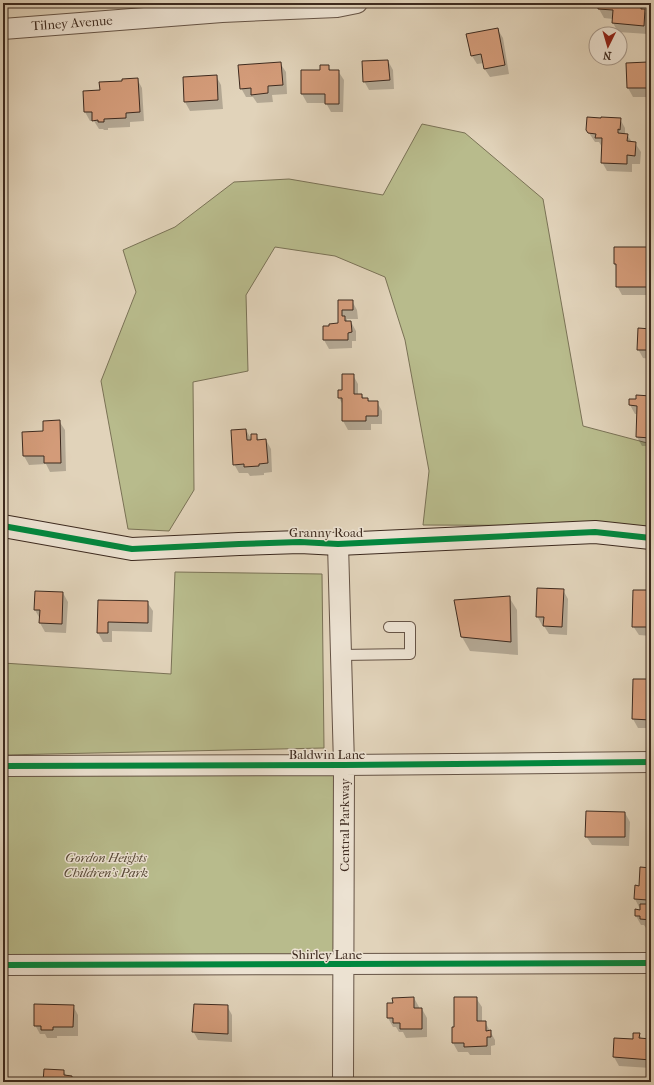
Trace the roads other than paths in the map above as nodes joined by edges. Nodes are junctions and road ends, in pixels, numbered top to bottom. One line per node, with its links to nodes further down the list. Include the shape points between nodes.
1 (357, 3): 2 (street, Tilney Avenue)
2 (3, 28)
3 (3, 526): 5 (street, Granny Road, via 132,549 300,542)
4 (651, 538): 5 (street, Granny Road, via 595,532)
5 (338, 544): 7 (street, Central Parkway)
6 (389, 627): 7 (lane, via 410,627 410,654)
7 (341, 655): 10 (street, Central Parkway)
8 (651, 762): 10 (street, Baldwin Lane)
9 (3, 766): 10 (street, Baldwin Lane)
10 (344, 766): 12 (street, Central Parkway)
11 (651, 963): 12 (street, Shirley Lane)
12 (343, 964): 13 (street, Shirley Lane); 14 (street, Central Parkway)
13 (3, 965)
14 (343, 1082)

